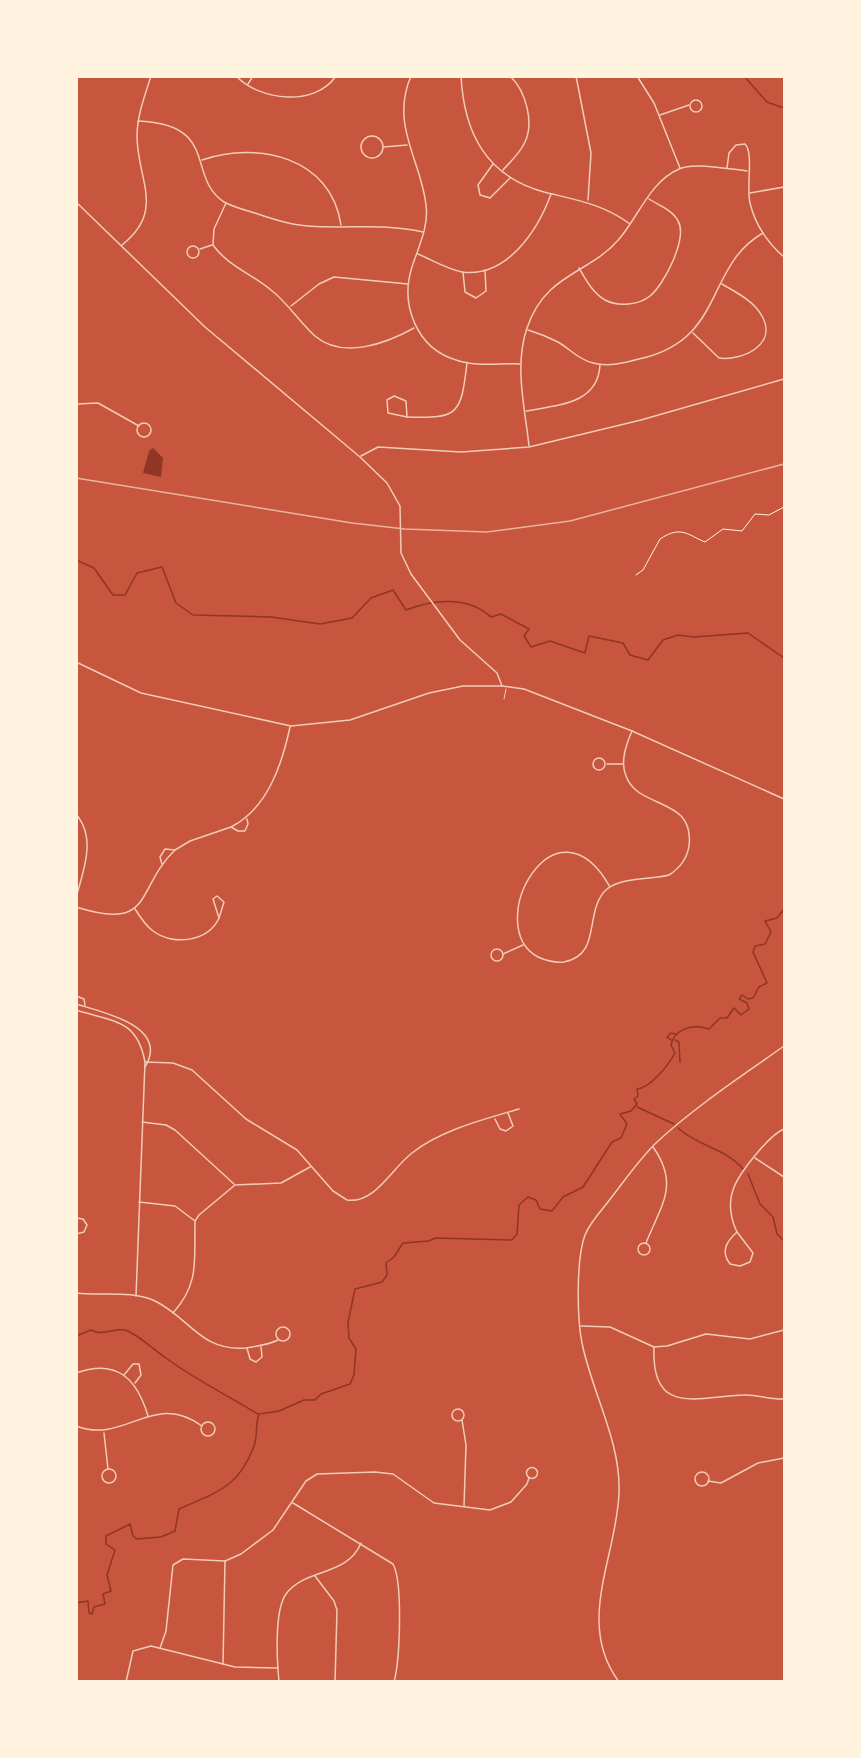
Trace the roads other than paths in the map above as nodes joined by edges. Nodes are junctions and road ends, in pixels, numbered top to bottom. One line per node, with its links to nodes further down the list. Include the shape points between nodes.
1 (151, 76): 13 (street)
2 (236, 76): 10 (street)
3 (253, 76): 10 (street)
4 (336, 76): 10 (street, via 321,92 300,98)
5 (411, 76): 14 (street, via 404,116)
6 (461, 76): 17 (street, via 467,122 478,145)
7 (510, 76): 20 (street, via 522,94 529,129 524,146)
8 (576, 76): 27 (street, via 591,153)
9 (637, 76): 12 (street)
10 (248, 85)
11 (690, 105): 11 (street, via 696,112 703,105 697,99); 12 (street)
12 (659, 115): 18 (street)
13 (138, 121): 16 (street, via 179,131 196,147); 34 (street, via 147,203 138,229)
14 (408, 145): 15 (street); 32 (street, via 425,196)
15 (383, 147): 15 (street, via 380,139 373,136 365,139 362,146 364,153 372,157 380,154)
16 (202, 160): 29 (street, via 210,186); 31 (street, via 248,151 308,169 334,197)
17 (493, 163): 20 (street); 22 (street, via 478,185 480,195 495,196)
18 (680, 168): 19 (street); 26 (street, via 662,180)
19 (727, 168): 21 (street); 21 (street, via 731,150 741,144 750,152)
20 (502, 171): 22 (street)
21 (747, 171): 25 (street)
22 (511, 177): 24 (street)
23 (784, 187): 25 (street)
24 (551, 193): 27 (street); 40 (street, via 527,241)
25 (748, 193): 33 (street)
26 (648, 198): 30 (street); 39 (street, via 675,216 682,232 678,249 650,296 631,304 608,302 595,292)
27 (587, 201): 30 (street, via 611,210)
28 (76, 202): 34 (street)
29 (226, 203): 31 (street, via 286,223 312,227); 35 (street, via 214,229)
30 (630, 224): 39 (street, via 615,244)
31 (341, 225): 32 (street, via 383,225)
32 (423, 232): 37 (street)
33 (763, 233): 38 (street); 43 (street, via 741,249)
34 (122, 245): 57 (street, via 205,327)
35 (213, 245): 36 (street); 44 (street, via 225,259)
36 (199, 250): 36 (street, via 192,246 186,254 194,259)
37 (418, 254): 41 (street); 42 (street)
38 (784, 257)
39 (579, 268): 46 (street, via 551,289)
40 (485, 269): 41 (street); 41 (street, via 486,291 476,298 465,292)
41 (463, 272)
42 (408, 284): 44 (street, via 334,277); 45 (street, via 409,310)
43 (722, 284): 47 (street); 47 (street, via 744,296 761,314 765,331 761,345 752,353 719,358)
44 (290, 306): 45 (street, via 317,338 342,348 381,343)
45 (415, 327): 48 (street, via 443,354)
46 (526, 329): 49 (street); 50 (street)
47 (692, 332): 50 (street, via 648,357)
48 (467, 362): 49 (street); 54 (street, via 463,394 452,413)
49 (520, 364): 53 (street)
50 (600, 364): 53 (street, via 598,381 588,395)
51 (784, 379): 56 (street)
52 (76, 404): 55 (street, via 98,403)
53 (525, 411): 56 (street)
54 (407, 417): 54 (street, via 388,413 390,397 403,397)
55 (139, 426): 55 (street, via 141,436 150,433 148,424)
56 (529, 447): 57 (street, via 461,452 378,447)
57 (360, 456): 59 (street, via 398,499 402,514 401,553 411,574 460,640 497,672)
58 (76, 662): 62 (street, via 141,693)
59 (502, 686): 60 (street); 62 (street, via 445,689 350,720)
60 (507, 686): 61 (street); 63 (street)
61 (504, 699)
62 (291, 726): 68 (street, via 266,794)
63 (632, 730): 65 (street); 66 (street)
64 (605, 764): 65 (street)
65 (624, 764): 72 (street, via 625,776 634,789 669,806 684,820 689,843 684,862 669,875)
66 (784, 799)
67 (76, 814): 73 (street, via 87,836)
68 (246, 818): 69 (street); 69 (street, via 245,831)
69 (231, 827): 70 (street)
70 (175, 850): 71 (street); 71 (street, via 161,852)
71 (162, 866): 75 (street)
72 (610, 887): 77 (street, via 596,903 589,944 583,953 572,960 551,962); 77 (street, via 587,858 564,852 550,855 533,869 526,885 517,919)
73 (76, 898)
74 (76, 907): 75 (street, via 114,915)
75 (134, 908): 76 (street, via 153,931 170,939 198,937)
76 (219, 918): 76 (street, via 224,902 217,896 213,905)
77 (524, 945): 78 (street)
78 (503, 954)
79 (76, 996): 81 (street, via 84,999)
80 (76, 1004): 81 (street)
81 (85, 1007): 84 (street, via 137,1027 148,1042)
82 (76, 1010): 84 (street, via 130,1028 141,1042)
83 (784, 1046): 90 (street)
84 (147, 1062): 88 (street); 92 (street, via 192,1070 246,1119 288,1143)
85 (519, 1109): 86 (street)
86 (507, 1113): 87 (street); 87 (street, via 513,1126 506,1131 500,1129)
87 (495, 1118): 92 (street, via 445,1134 412,1152 361,1200 339,1197)
88 (141, 1122): 94 (street, via 159,1123 176,1130); 95 (street)
89 (784, 1129): 91 (street, via 774,1134)
90 (653, 1146): 100 (street, via 666,1165 667,1179 666,1192); 104 (street, via 585,1235 580,1280)
91 (755, 1158): 93 (street); 98 (street, via 733,1190 730,1208)
92 (310, 1166): 94 (street, via 280,1183)
93 (784, 1177)
94 (235, 1185): 97 (street)
95 (139, 1202): 97 (street, via 175,1206); 102 (street)
96 (76, 1218): 99 (street, via 87,1225 84,1232)
97 (195, 1221): 103 (street, via 193,1284)
98 (737, 1232): 98 (street, via 753,1253 750,1263 740,1266 730,1264 725,1252)
99 (76, 1234)
100 (646, 1243): 100 (street, via 638,1247 642,1255 650,1251)
101 (76, 1293): 102 (street)
102 (136, 1296): 103 (street, via 155,1301)
103 (173, 1314): 109 (street, via 214,1344)
104 (581, 1326): 108 (street, via 610,1327); 135 (street, via 584,1350 619,1472 619,1498 604,1570 599,1634 606,1662)
105 (784, 1330): 108 (street, via 750,1340 706,1334)
106 (278, 1340): 106 (street, via 277,1330 287,1328 288,1338); 107 (street)
107 (261, 1346): 109 (street); 109 (street, via 262,1357 256,1362 250,1359)
108 (654, 1347): 113 (street, via 659,1383 664,1391 679,1398 745,1395)
109 (247, 1348)
110 (76, 1373): 111 (street, via 103,1368)
111 (124, 1375): 112 (street); 112 (street, via 133,1364 139,1364 141,1375)
112 (134, 1384): 114 (street)
113 (784, 1399)
114 (148, 1417): 117 (street, via 177,1413); 118 (street)
115 (462, 1420): 115 (street, via 462,1411 453,1412 453,1419); 124 (street, via 466,1445)
116 (76, 1426): 118 (street)
117 (202, 1426): 117 (street, via 212,1424 214,1433 206,1436 201,1432)
118 (104, 1432): 120 (street)
119 (784, 1458): 122 (street, via 758,1462 721,1483)
120 (108, 1469): 120 (street, via 102,1478 109,1483 116,1475)
121 (529, 1478): 124 (street, via 506,1506 490,1510)
122 (708, 1481): 122 (street, via 700,1485 694,1477 704,1472)
123 (293, 1503): 124 (street, via 306,1481 317,1474 375,1472 393,1474 434,1503); 125 (street); 126 (street, via 265,1537)
124 (464, 1507)
125 (361, 1544): 127 (street, via 345,1564); 134 (street, via 396,1569 398,1655)
126 (225, 1561): 128 (street, via 183,1559 173,1565 166,1631); 129 (street)
127 (315, 1576): 130 (street, via 285,1597 279,1623); 133 (street, via 337,1610)
128 (160, 1648): 129 (street); 131 (street, via 133,1651)
129 (223, 1665): 130 (street)
130 (278, 1668): 132 (street)
131 (126, 1682)
132 (279, 1682)
133 (335, 1682)
134 (394, 1682)
135 (619, 1682)

